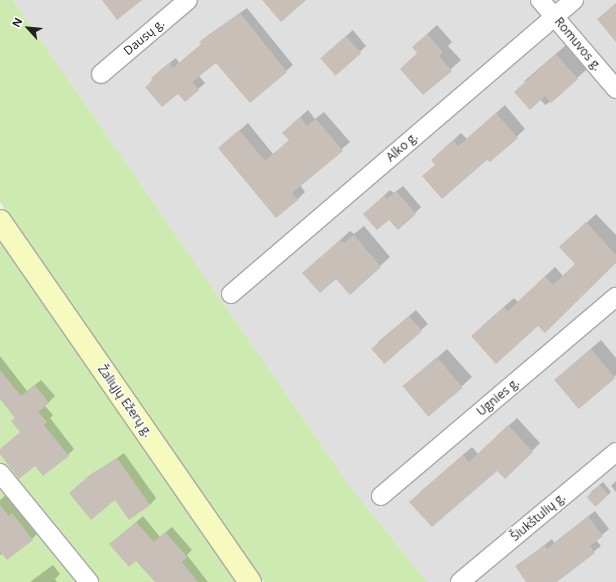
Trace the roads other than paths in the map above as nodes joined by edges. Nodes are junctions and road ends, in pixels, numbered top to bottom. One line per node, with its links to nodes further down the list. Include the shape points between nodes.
1 (188, 0): 5 (street, Dausų g.)
2 (540, 0): 4 (street, Romuvos g.)
3 (574, 0): 4 (street, Alko g.)
4 (554, 16): 6 (street, Romuvos g.); 8 (street, Alko g.)
5 (101, 74)
6 (616, 89)
7 (0, 221): 14 (main road, Žaliųjų Ežerų g.)
8 (231, 294)
9 (616, 297): 12 (street, Ugnies g.)
10 (616, 452): 15 (street, Šiukštulių g.)
11 (0, 473): 13 (street)
12 (381, 496)
13 (89, 582)
14 (250, 582)
15 (460, 582)

